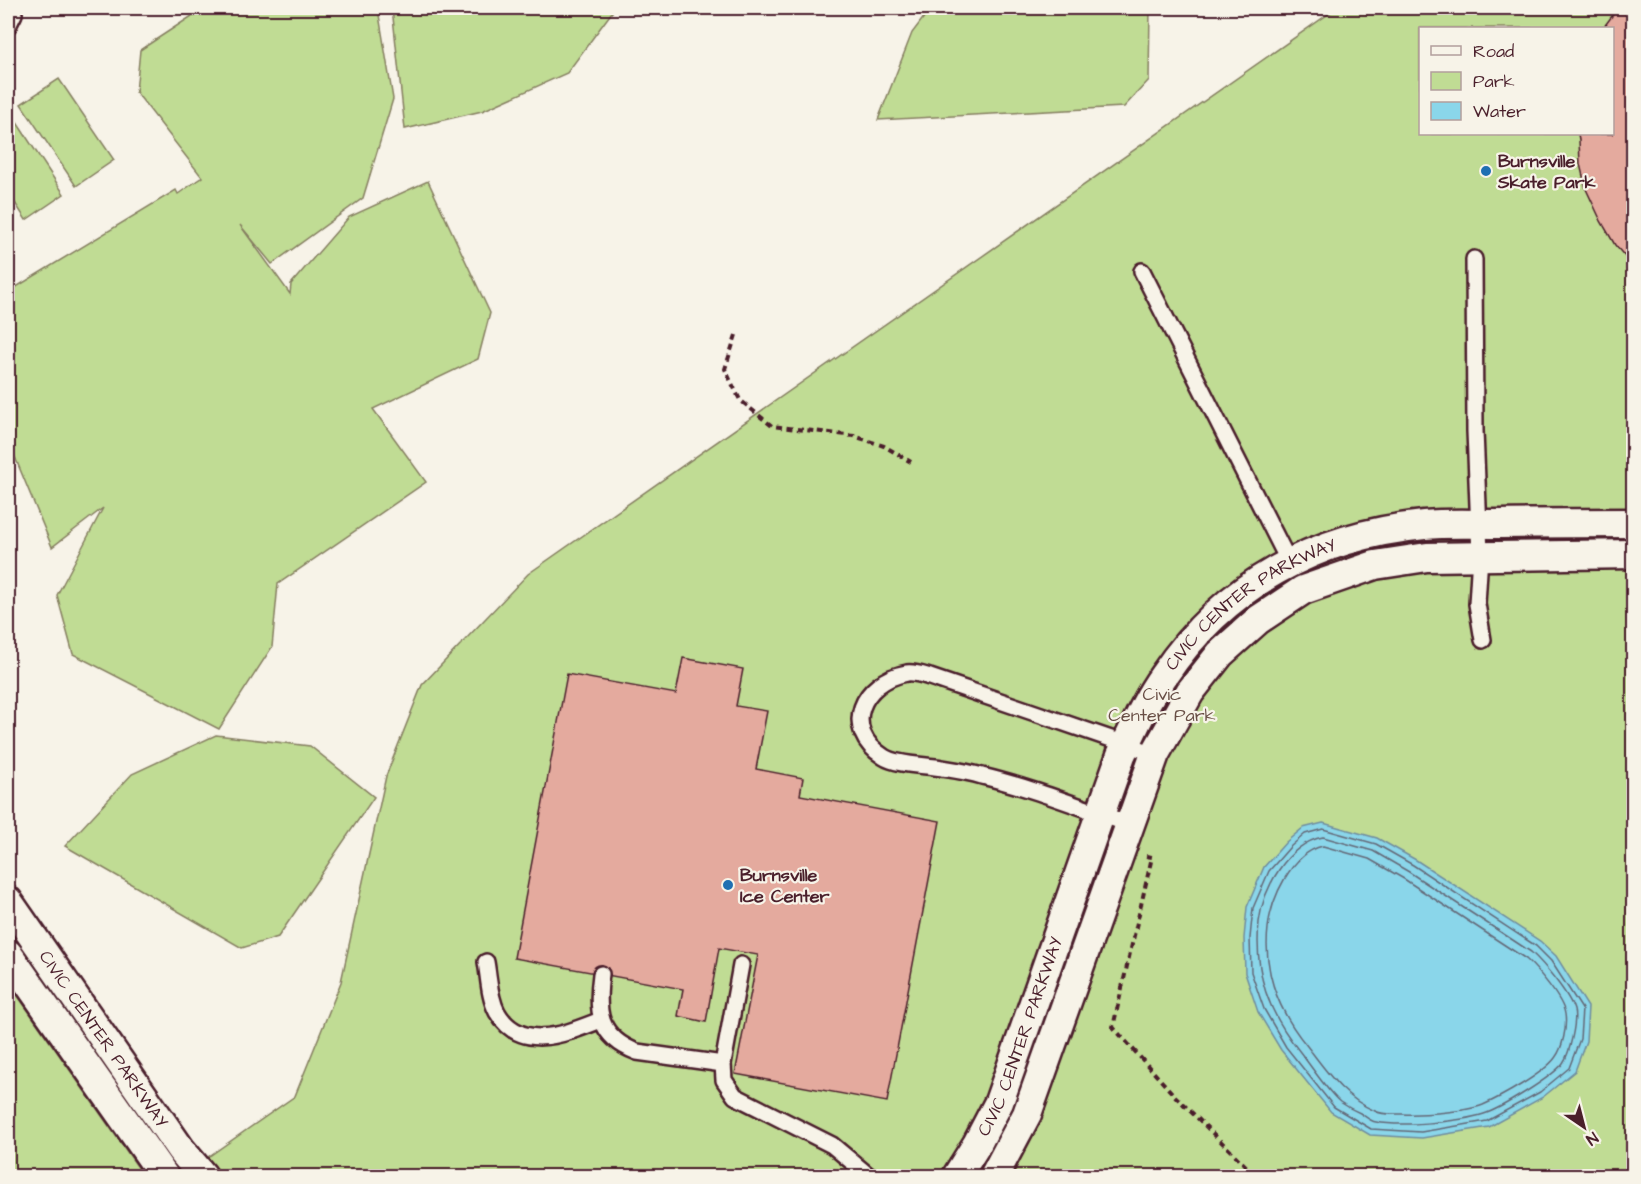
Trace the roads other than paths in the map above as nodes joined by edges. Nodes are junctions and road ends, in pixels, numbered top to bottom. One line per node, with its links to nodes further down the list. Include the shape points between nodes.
1 (12, 8): 2 (lane, via 14,14)
2 (8, 26)
3 (1474, 259): 6 (lane)
4 (1142, 271): 9 (lane)
5 (1634, 523): 6 (street, CIVIC CENTER PARKWAY)
6 (1479, 524): 8 (lane); 9 (street, CIVIC CENTER PARKWAY, via 1424,525 1368,534)
7 (1634, 554): 8 (street, CIVIC CENTER PARKWAY)
8 (1480, 555): 10 (street, CIVIC CENTER PARKWAY, via 1427,557 1375,565); 11 (lane, via 1477,604)
9 (1289, 562): 10 (lane); 12 (street, CIVIC CENTER PARKWAY, via 1239,595 1197,632 1158,683)
10 (1303, 590): 13 (street, CIVIC CENTER PARKWAY, via 1258,620 1220,654 1190,692)
11 (1483, 640)
12 (1126, 744): 13 (lane); 14 (street, CIVIC CENTER PARKWAY); 14 (lane, via 910,673 890,678 864,702 861,734 886,759 982,776)
13 (1155, 754): 15 (street, CIVIC CENTER PARKWAY)
14 (1100, 814): 15 (lane); 26 (street, CIVIC CENTER PARKWAY, via 999,1102)
15 (1125, 837): 27 (street, CIVIC CENTER PARKWAY, via 1028,1114)
16 (8, 901): 24 (street, CIVIC CENTER PARKWAY)
17 (8, 954): 23 (street, CIVIC CENTER PARKWAY)
18 (486, 962): 21 (lane, via 497,1012 515,1030 542,1038)
19 (741, 964): 22 (lane)
20 (601, 974): 21 (lane)
21 (601, 1020): 22 (lane, via 615,1040 637,1052)
22 (723, 1064): 25 (lane, via 724,1080 735,1096 832,1144)
23 (164, 1176)
24 (203, 1176)
25 (869, 1176)
26 (957, 1176)
27 (994, 1176)

